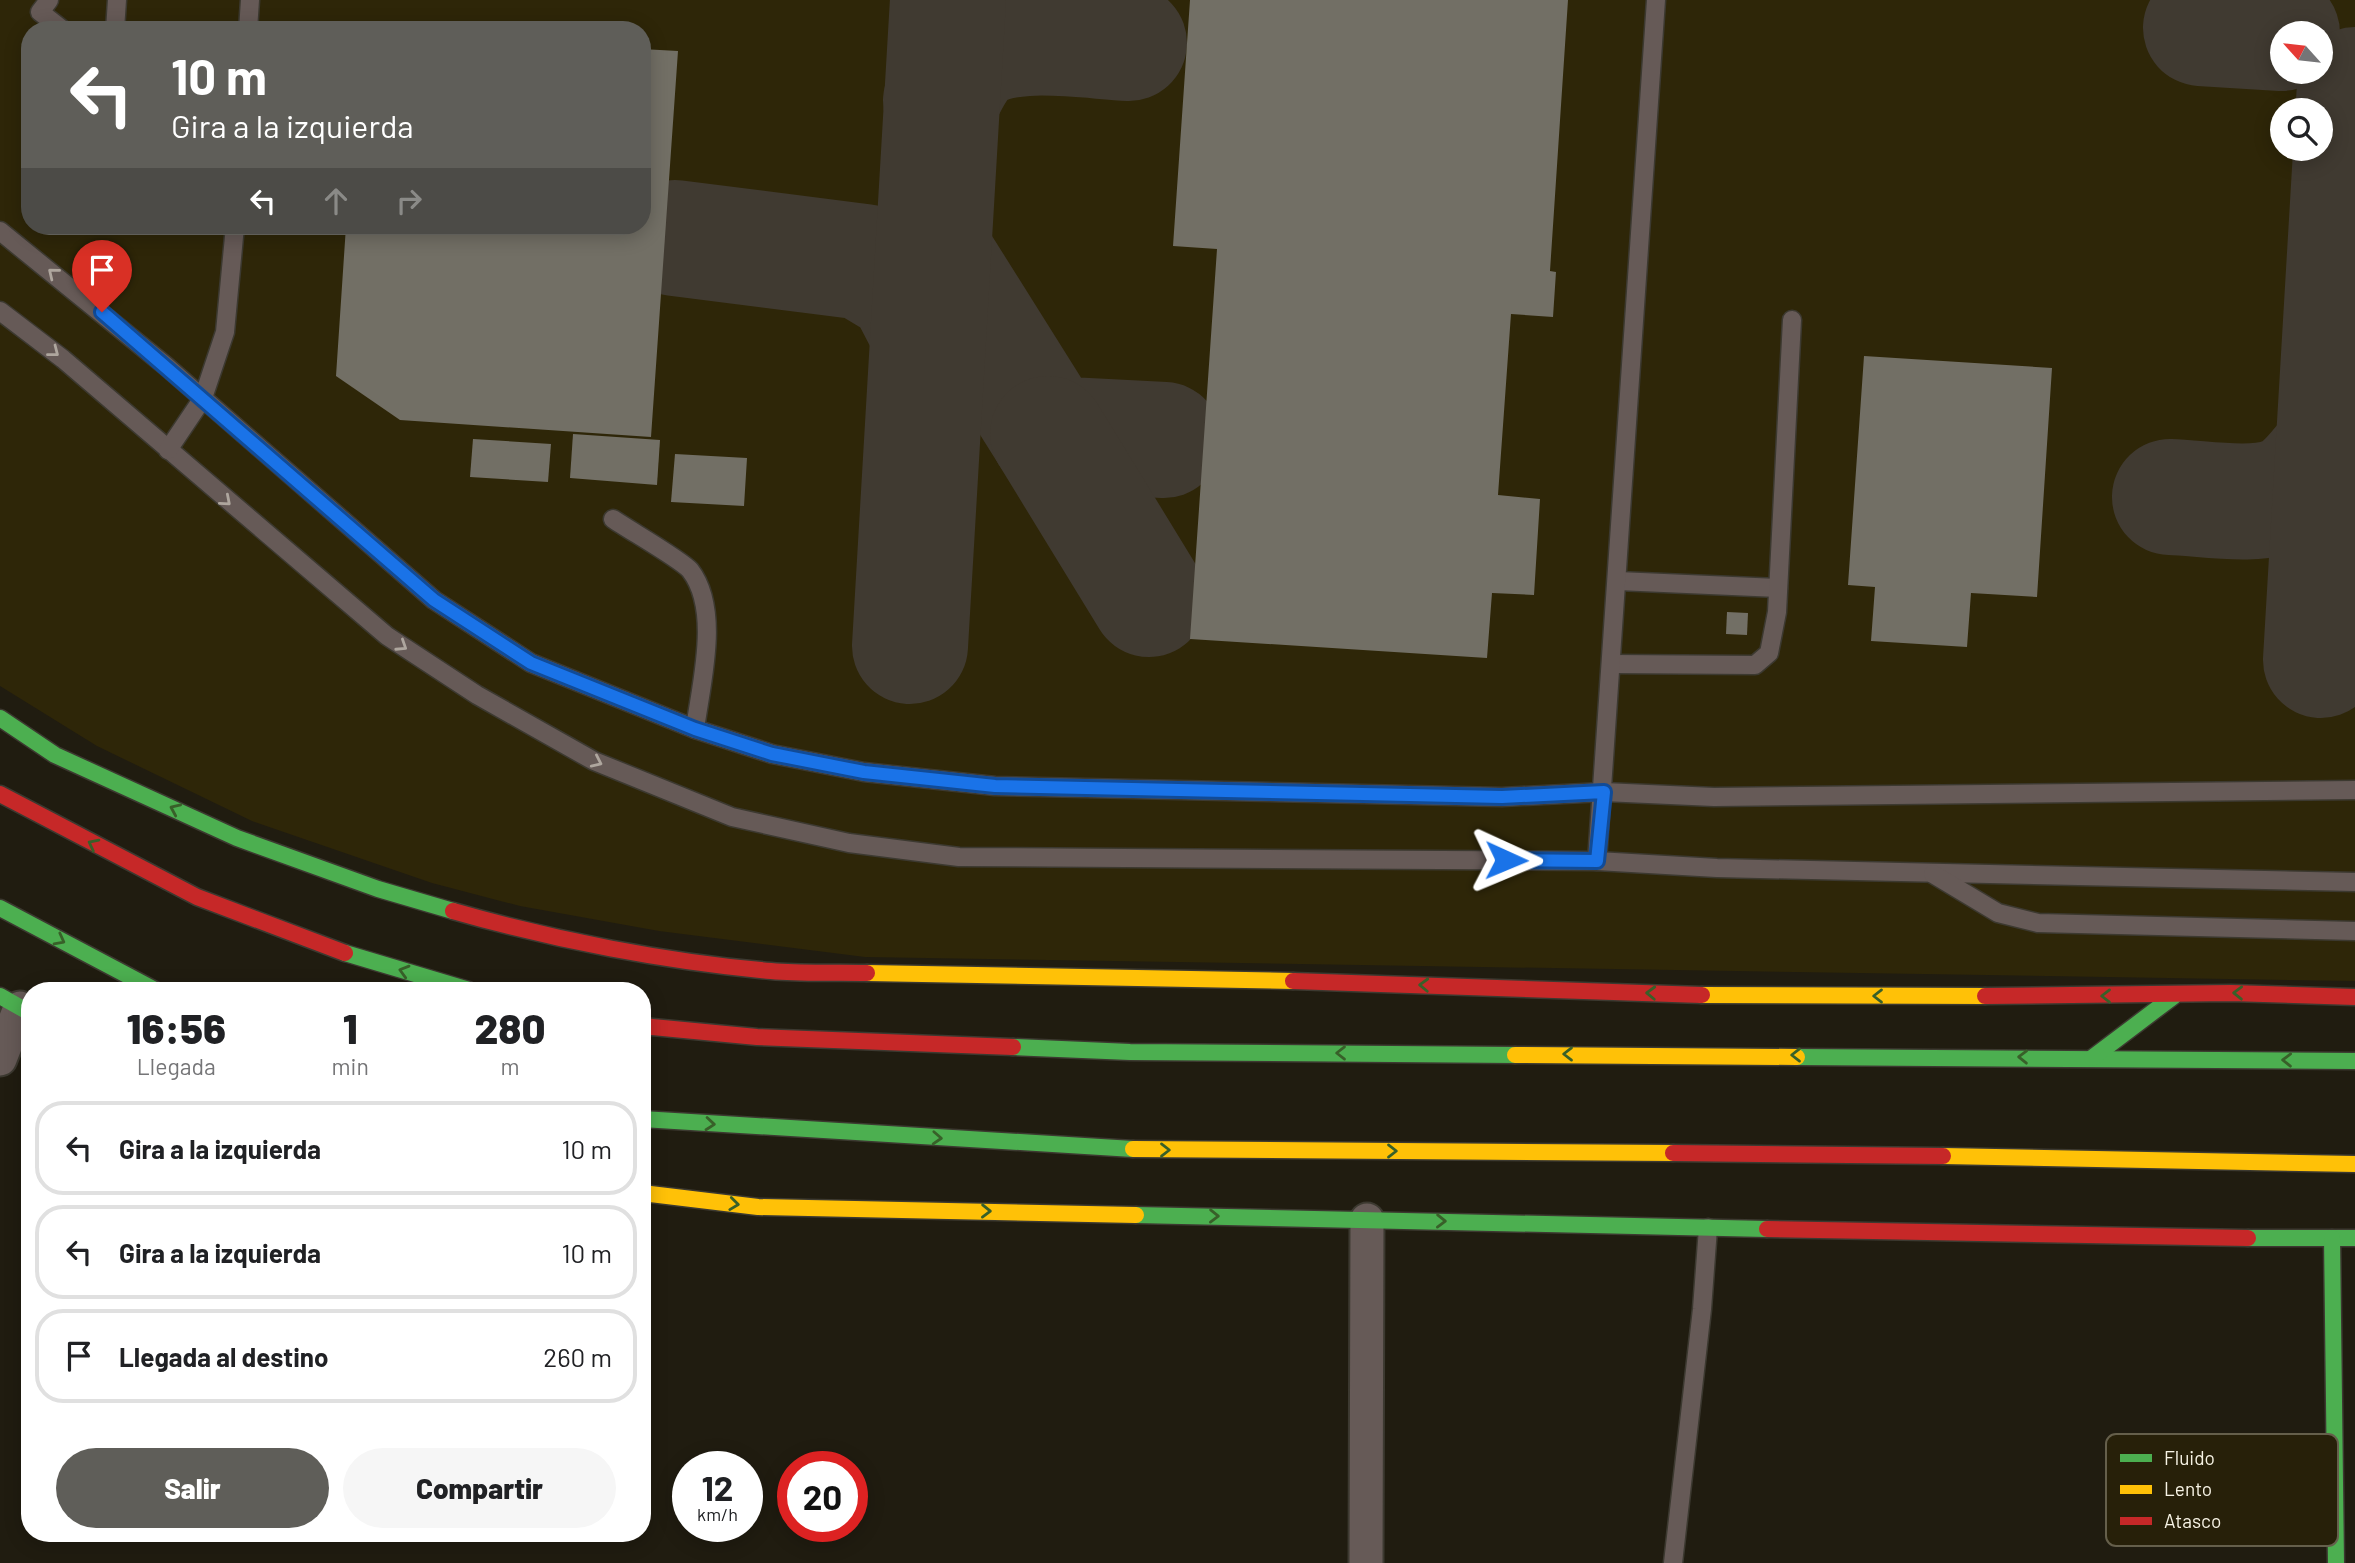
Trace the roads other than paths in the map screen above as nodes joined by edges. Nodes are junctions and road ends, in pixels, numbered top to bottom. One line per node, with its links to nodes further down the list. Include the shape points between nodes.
1 (49, 0): 5 (lane, via 40,12)
2 (117, 0): 6 (lane)
3 (250, 0): 7 (lane)
4 (1656, 0): 15 (lane)
5 (51, 21)
6 (116, 21)
7 (249, 21)
8 (0, 231): 12 (lane, one-way to 8)
9 (234, 235): 12 (lane, via 225,332)
10 (0, 311): 13 (lane, one-way to 13)
11 (1792, 320): 16 (lane)
12 (203, 398): 13 (lane); 19 (lane, via 434,600 531,663)
13 (167, 450): 23 (lane, one-way to 23, via 387,636 477,695 594,761 732,817 849,843 960,857)
14 (613, 519): 19 (lane, via 689,570 706,609)
15 (1618, 581): 16 (lane); 17 (lane)
16 (1778, 588): 17 (lane, via 1769,653 1755,666)
17 (1612, 664): 21 (lane)
18 (0, 718): 30 (street, one-way to 18, via 1776,997 1257,980 772,971 502,925 378,889 237,838 55,755)
19 (695, 729): 21 (lane, via 772,754 864,772 995,786 1502,797)
20 (2355, 790): 21 (lane, via 1714,797)
21 (1604, 792): 23 (lane)
22 (0, 794): 29 (street, one-way to 22, via 352,956 197,897)
23 (1597, 861): 24 (lane)
24 (1933, 873): 25 (lane); 27 (lane, via 1998,913 2038,923)
25 (2355, 882)
26 (0, 908): 28 (street, one-way to 28)
27 (2355, 931)
28 (140, 982)
29 (441, 982)
30 (2174, 996): 31 (street, one-way to 30); 34 (street)
31 (2355, 997)
32 (17, 1005): 35 (street)
33 (651, 1027): 34 (street, one-way to 33, via 1130,1052 757,1037)
34 (2092, 1058): 36 (street, one-way to 34)
35 (0, 1059)
36 (2355, 1061)
37 (651, 1120): 38 (street, one-way to 38, via 1133,1149 1801,1153)
38 (2355, 1164)
39 (651, 1194): 40 (street, one-way to 40, via 758,1207)
40 (1367, 1220): 41 (street, one-way to 41); 45 (street)
41 (1708, 1228): 42 (street); 46 (lane)
42 (2332, 1238): 43 (street); 44 (street)
43 (2355, 1238)
44 (2334, 1434)
45 (1366, 1563)
46 (1673, 1563)

